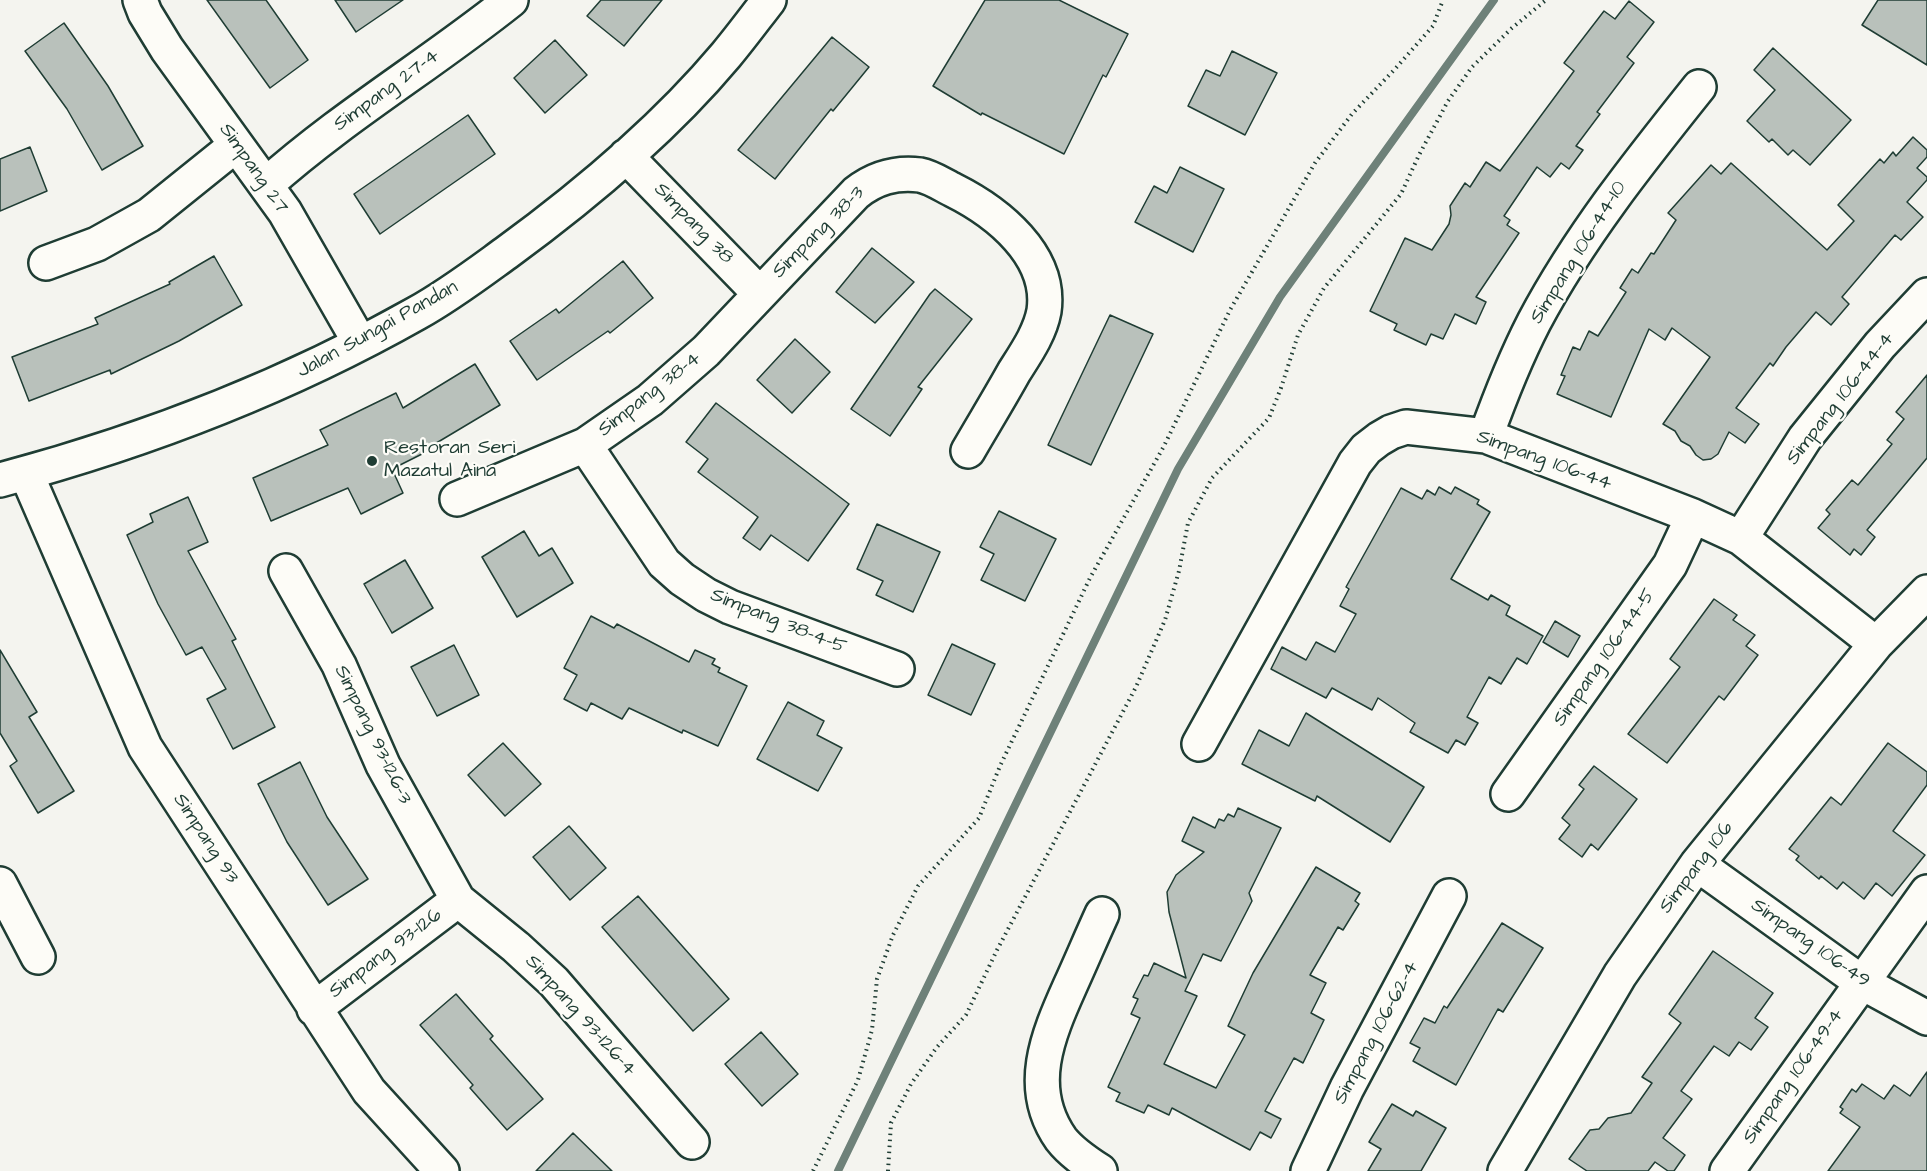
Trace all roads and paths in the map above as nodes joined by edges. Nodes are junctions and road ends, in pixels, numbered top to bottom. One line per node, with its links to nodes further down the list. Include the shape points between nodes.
1 (140, 0): 7 (street, Simpang 27, via 168,49)
2 (511, 0): 9 (street, Simpang 27-4, via 303,152)
3 (769, 0): 8 (street, Jalan Sungai Pandan, via 725,56)
4 (1443, 0): 39 (path, via 1433,26 1352,114 1315,163 1230,310 1164,446 1090,578 979,818 918,886 893,935 877,979 872,1030 858,1080)
5 (1545, 0): 40 (path, via 1472,68 1448,100 1401,194 1324,288 1303,325 1269,418 1212,478 1188,523 1165,620 1136,687 1002,939 966,1015 930,1056 891,1123)
6 (1699, 87): 14 (street, Simpang 106-44-10, via 1625,179 1567,267 1530,331)
7 (236, 145): 9 (street, Simpang 27); 10 (street, via 149,215 97,244)
8 (626, 156): 11 (street, Simpang 38); 13 (street, Jalan Sungai Pandan, via 551,221 474,276 418,313)
9 (266, 185): 13 (street, Simpang 27)
10 (46, 263)
11 (759, 293): 15 (street, Simpang 38-4, via 706,351 650,400); 16 (street, Simpang 38-3, via 856,193 886,177 922,175 990,213 1030,253 1039,270 1044,310 1037,334)
12 (1927, 295): 20 (street, Simpang 106-44-4, via 1880,345 1805,438)
13 (360, 343): 17 (street, Jalan Sungai Pandan, via 233,403 123,443)
14 (1486, 436): 19 (street, Simpang 106-44); 25 (street, Simpang 106-44, via 1406,428 1391,432 1366,449 1343,482)
15 (585, 445): 18 (street, Simpang 38-4); 24 (street, Simpang 38-4-5, via 664,563 682,579 730,607)
16 (968, 452)
17 (13, 476): 35 (street, Simpang 93, via 146,747)
18 (457, 499)
19 (1693, 516): 20 (street, Simpang 106-44); 26 (street, Simpang 106-44-5, via 1670,565)
20 (1742, 538): 23 (street, Simpang 106-44)
21 (286, 571): 31 (street, Simpang 93-126-3, via 339,665 383,765)
22 (1927, 592): 23 (street, Simpang 106)
23 (1876, 644): 27 (street, Simpang 106)
24 (897, 669)
25 (1199, 744)
26 (1508, 794)
27 (1697, 864): 34 (street, Simpang 106-49); 43 (street, Simpang 106, via 1620,975)
28 (0, 884): 33 (street)
29 (1927, 892): 34 (street, Simpang 106-49-4)
30 (1449, 896): 42 (street, Simpang 106-62-4, via 1347,1088)
31 (458, 900): 35 (street, Simpang 93-126); 37 (street, Simpang 93-126-4, via 554,982)
32 (1102, 914): 41 (street, via 1050,1031 1042,1089 1048,1115 1061,1139)
33 (38, 957)
34 (1861, 982): 36 (street, Simpang 106-49); 44 (street, Simpang 106-49-4)
35 (314, 1009): 38 (street, Simpang 93, via 369,1091)
36 (1927, 1018)
37 (692, 1142)
38 (442, 1171)
39 (813, 1171)
40 (888, 1171)
41 (1100, 1171)
42 (1308, 1171)
43 (1505, 1171)
44 (1727, 1171)

